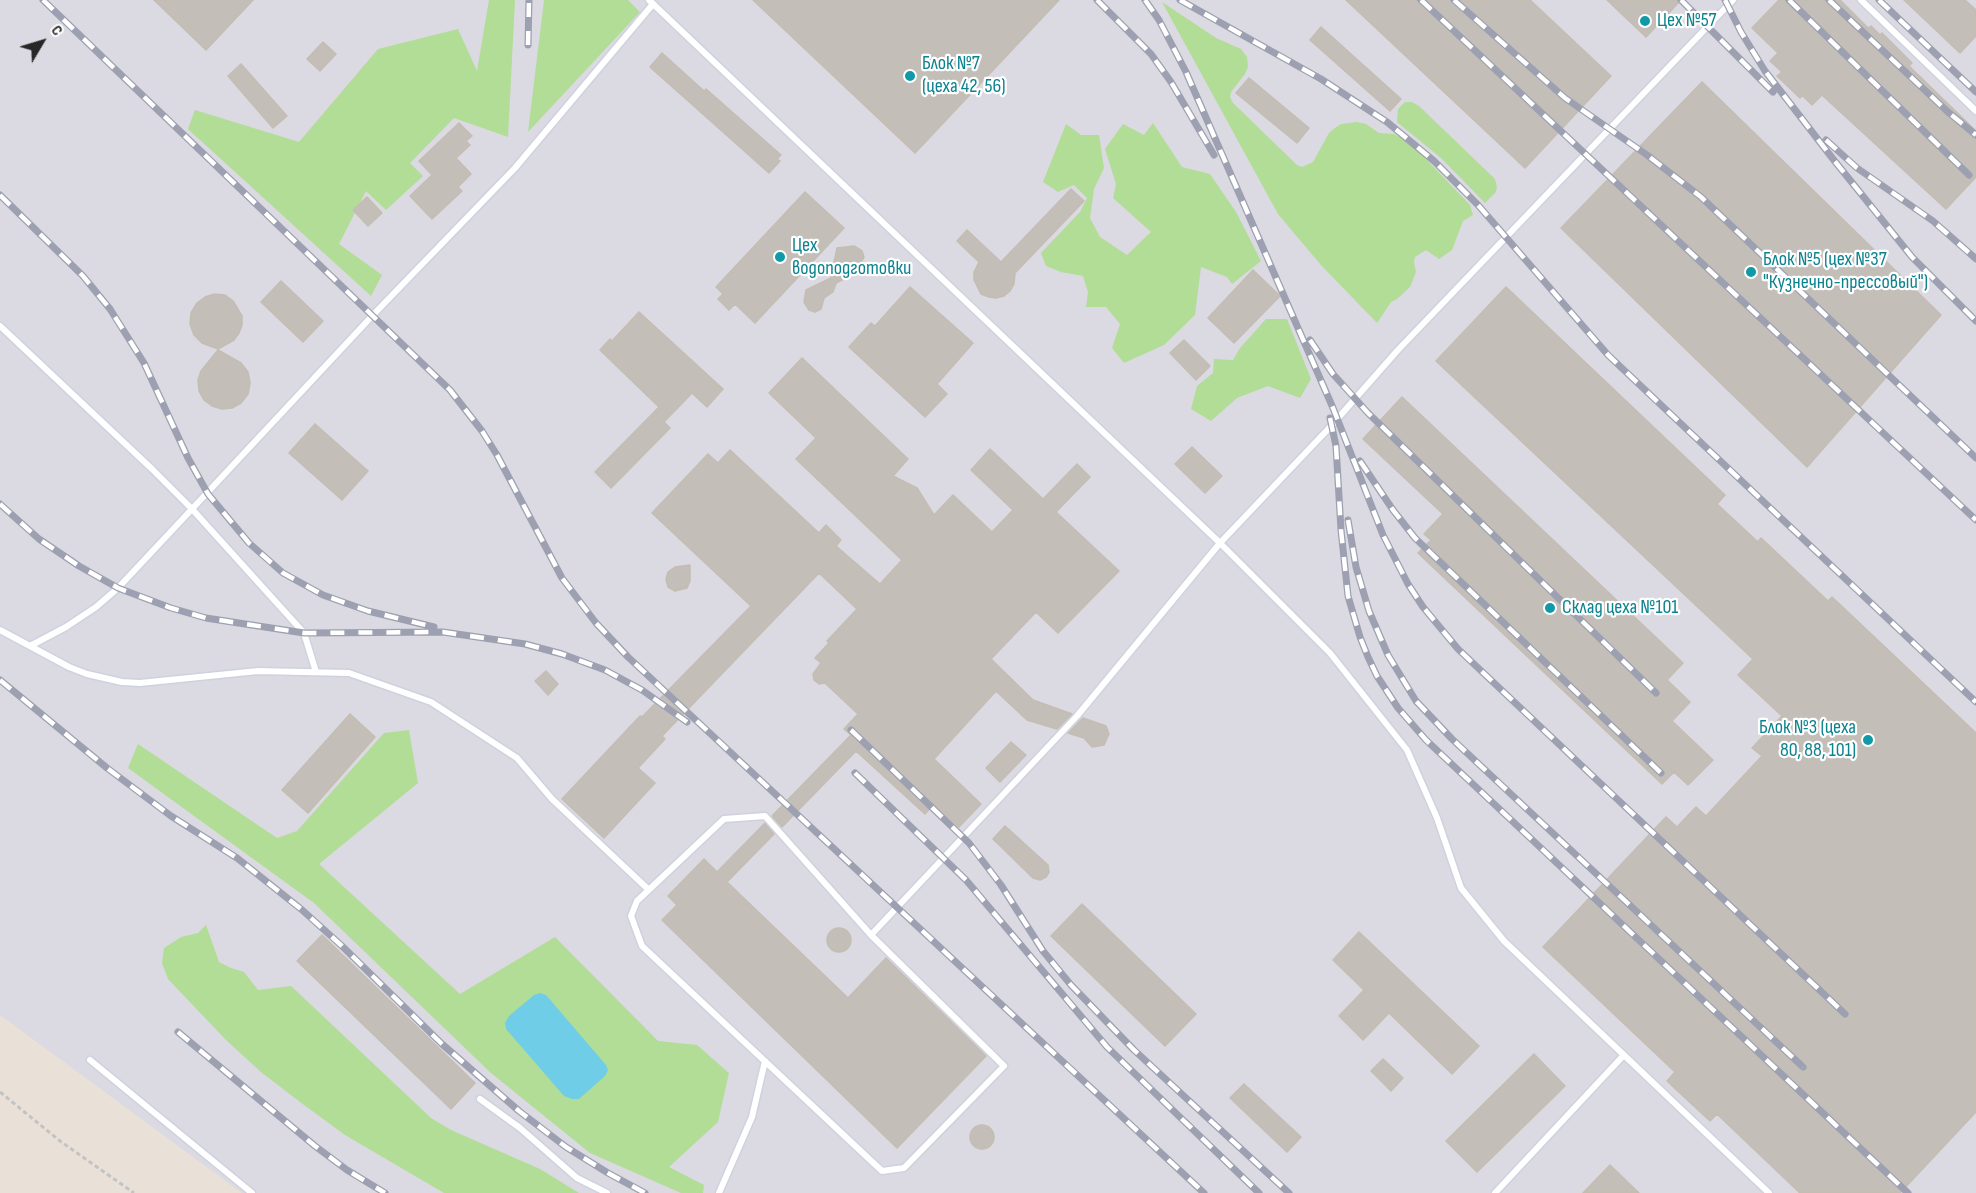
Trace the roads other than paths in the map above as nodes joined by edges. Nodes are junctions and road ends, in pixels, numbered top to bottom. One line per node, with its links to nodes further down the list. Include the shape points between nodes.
1 (1733, 0): 7 (lane, via 1397,351)
2 (1861, 0): 4 (lane)
3 (651, 2): 6 (lane, via 515,168); 7 (lane)
4 (1976, 111)
5 (0, 326): 6 (lane)
6 (192, 509): 9 (lane, via 96,607); 10 (lane, via 304,633)
7 (1220, 543): 12 (lane, via 1077,716); 13 (lane, via 1330,653 1407,750 1437,818 1461,888 1504,941)
8 (0, 630): 9 (lane)
9 (30, 646): 10 (lane, via 69,667 122,682 258,671)
10 (316, 672): 11 (lane, via 349,673 431,702 517,758 552,800)
11 (649, 890): 12 (lane, via 724,819 765,816); 15 (lane, via 637,901 631,916 642,946)
12 (871, 935): 15 (lane, via 1004,1066 904,1168 882,1172)
13 (1623, 1056): 20 (lane); 21 (lane)
14 (90, 1060): 17 (lane)
15 (765, 1061): 19 (lane, via 752,1116)
16 (480, 1099): 18 (lane, via 577,1178)
17 (252, 1193)
18 (607, 1193)
19 (719, 1193)
20 (1495, 1193)
21 (1769, 1193)

